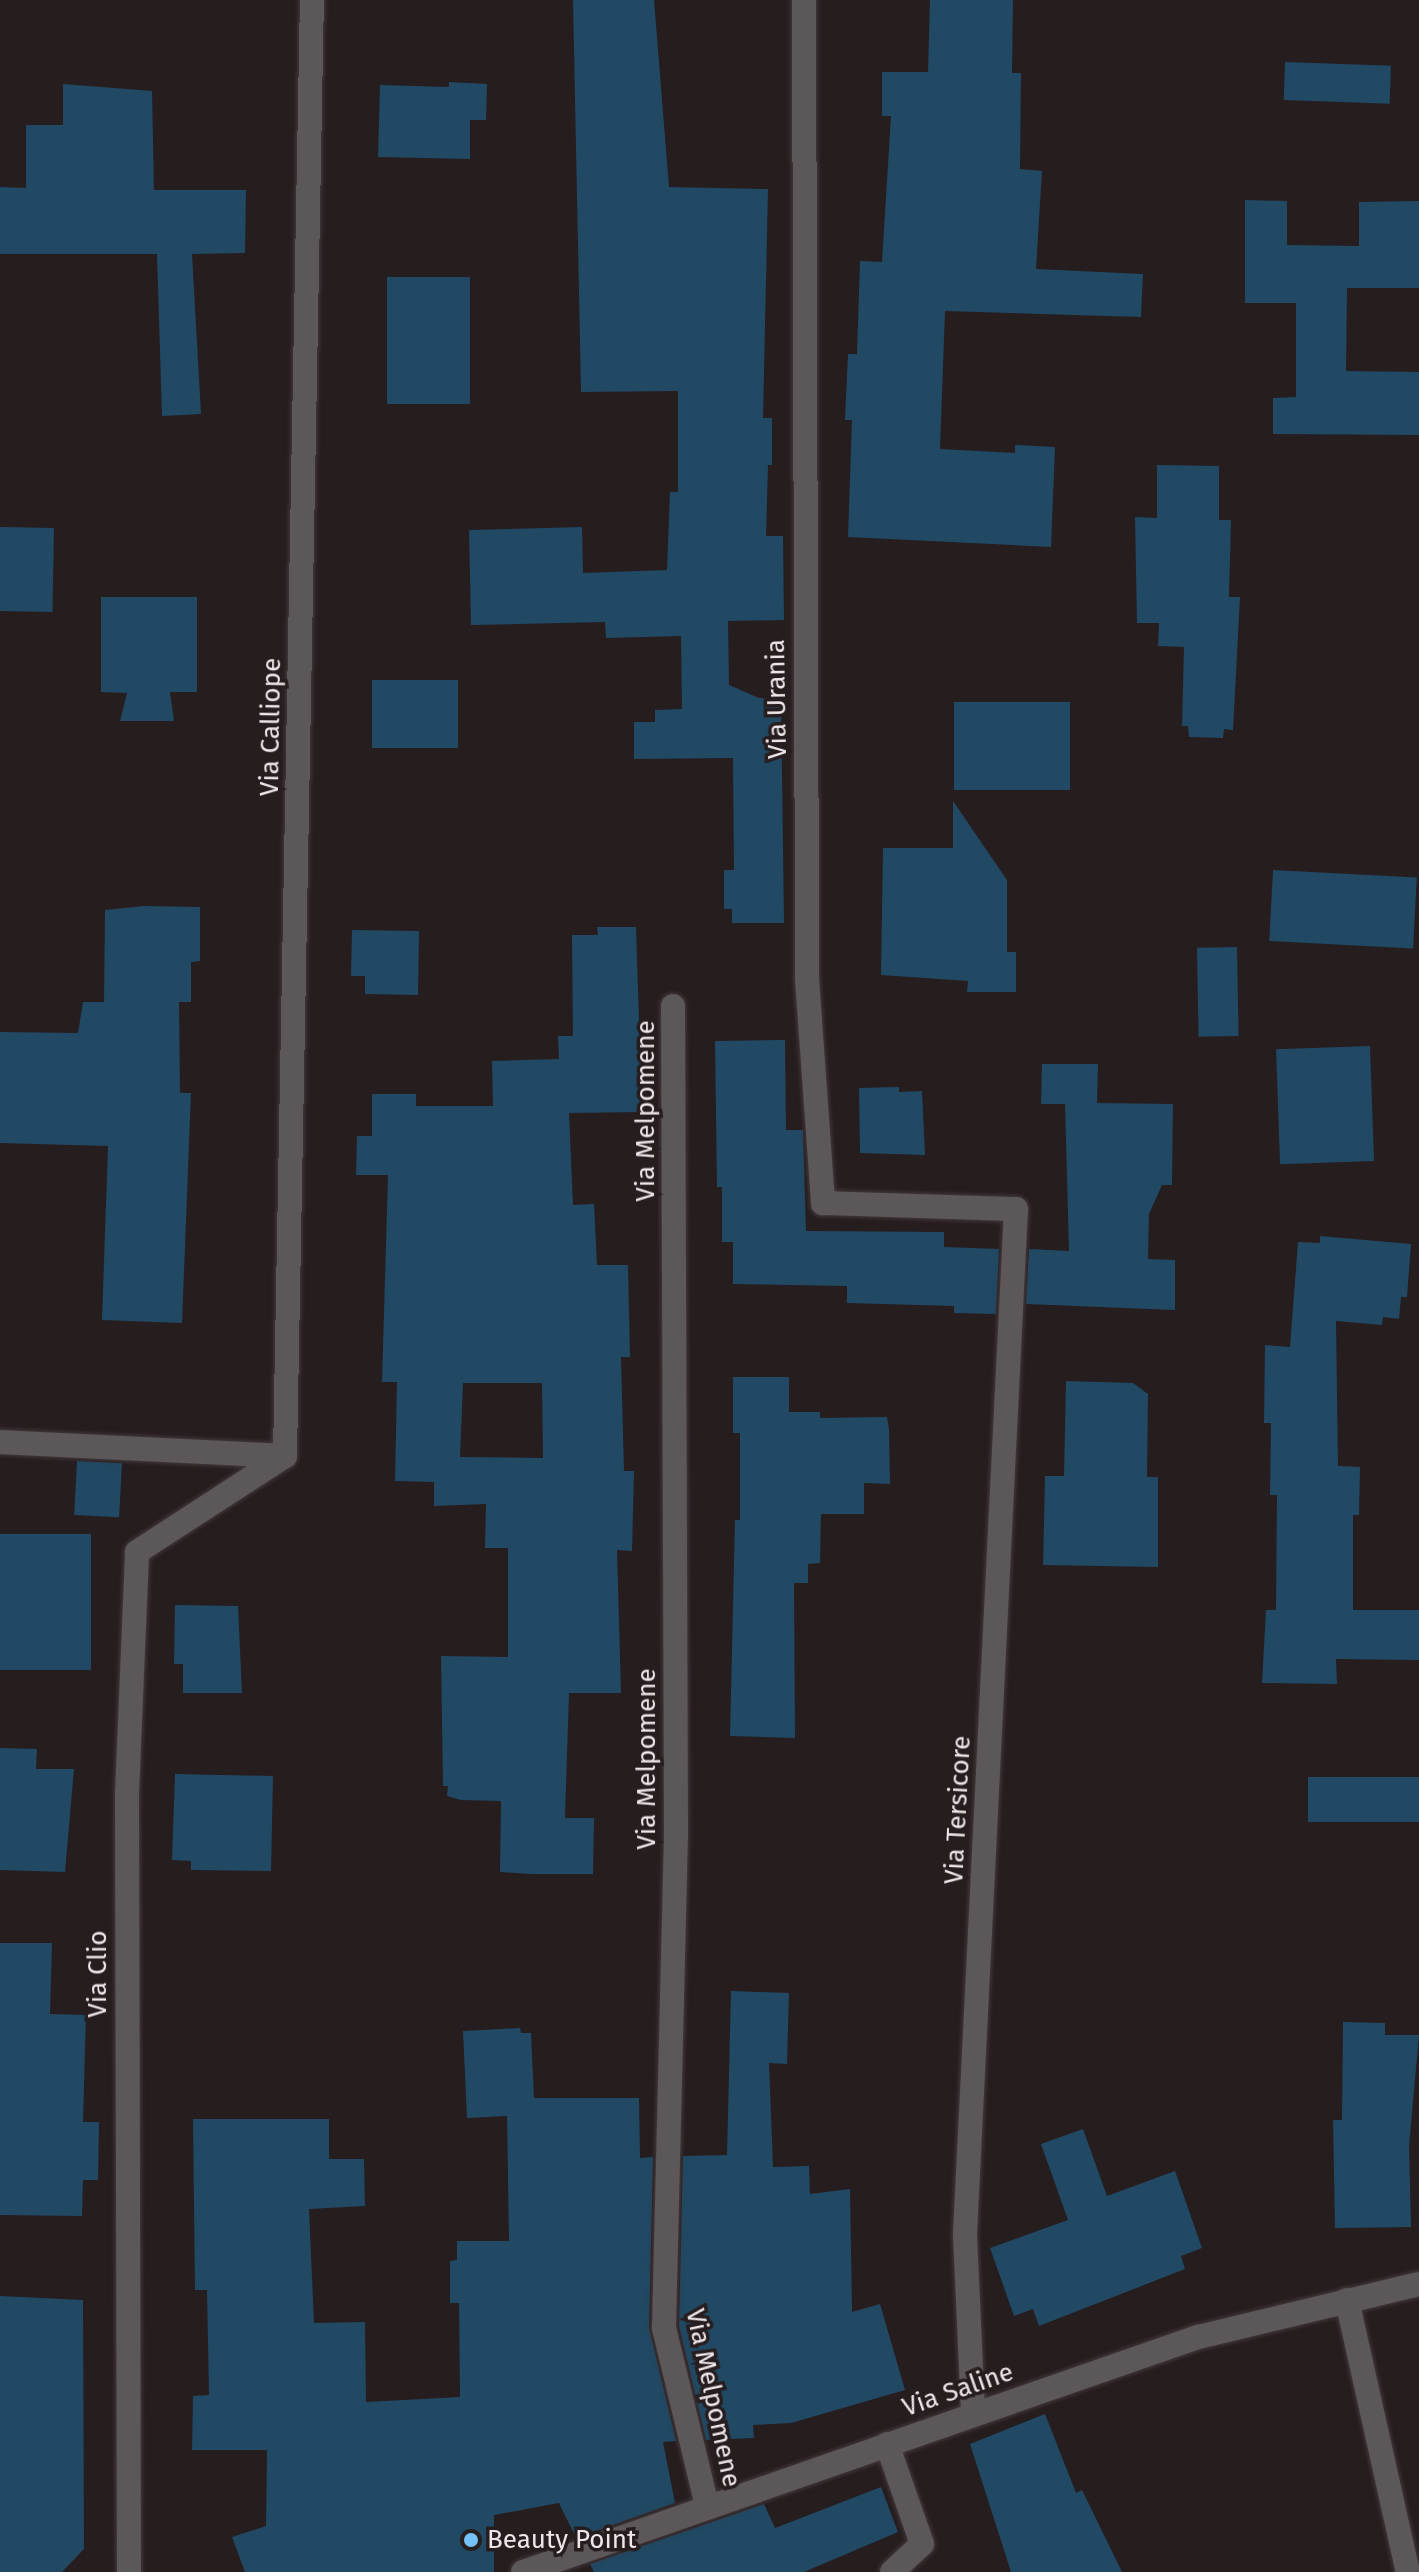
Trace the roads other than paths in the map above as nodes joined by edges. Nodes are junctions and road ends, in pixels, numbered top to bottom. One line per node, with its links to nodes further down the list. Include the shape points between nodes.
1 (312, 0): 6 (street, Via Calliope)
2 (804, 0): 4 (street, Via Urania, via 807,979 823,1203)
3 (673, 1006): 11 (street, Via Melpomene, via 676,1835 664,2328)
4 (1016, 1209): 9 (street, Via Tersicore, via 965,2235)
5 (0, 1442): 6 (street)
6 (285, 1456): 12 (street, Via Clio, via 137,1552 127,1808)
7 (1419, 2284): 8 (street, Via Saline)
8 (1347, 2300): 9 (street, Via Saline, via 1198,2337); 15 (street)
9 (973, 2414): 10 (street, Via Saline)
10 (887, 2444): 11 (street, Via Saline); 14 (street, via 922,2544)
11 (707, 2506): 13 (street, Via Saline)
12 (129, 2572)
13 (523, 2572)
14 (892, 2572)
15 (1408, 2572)

